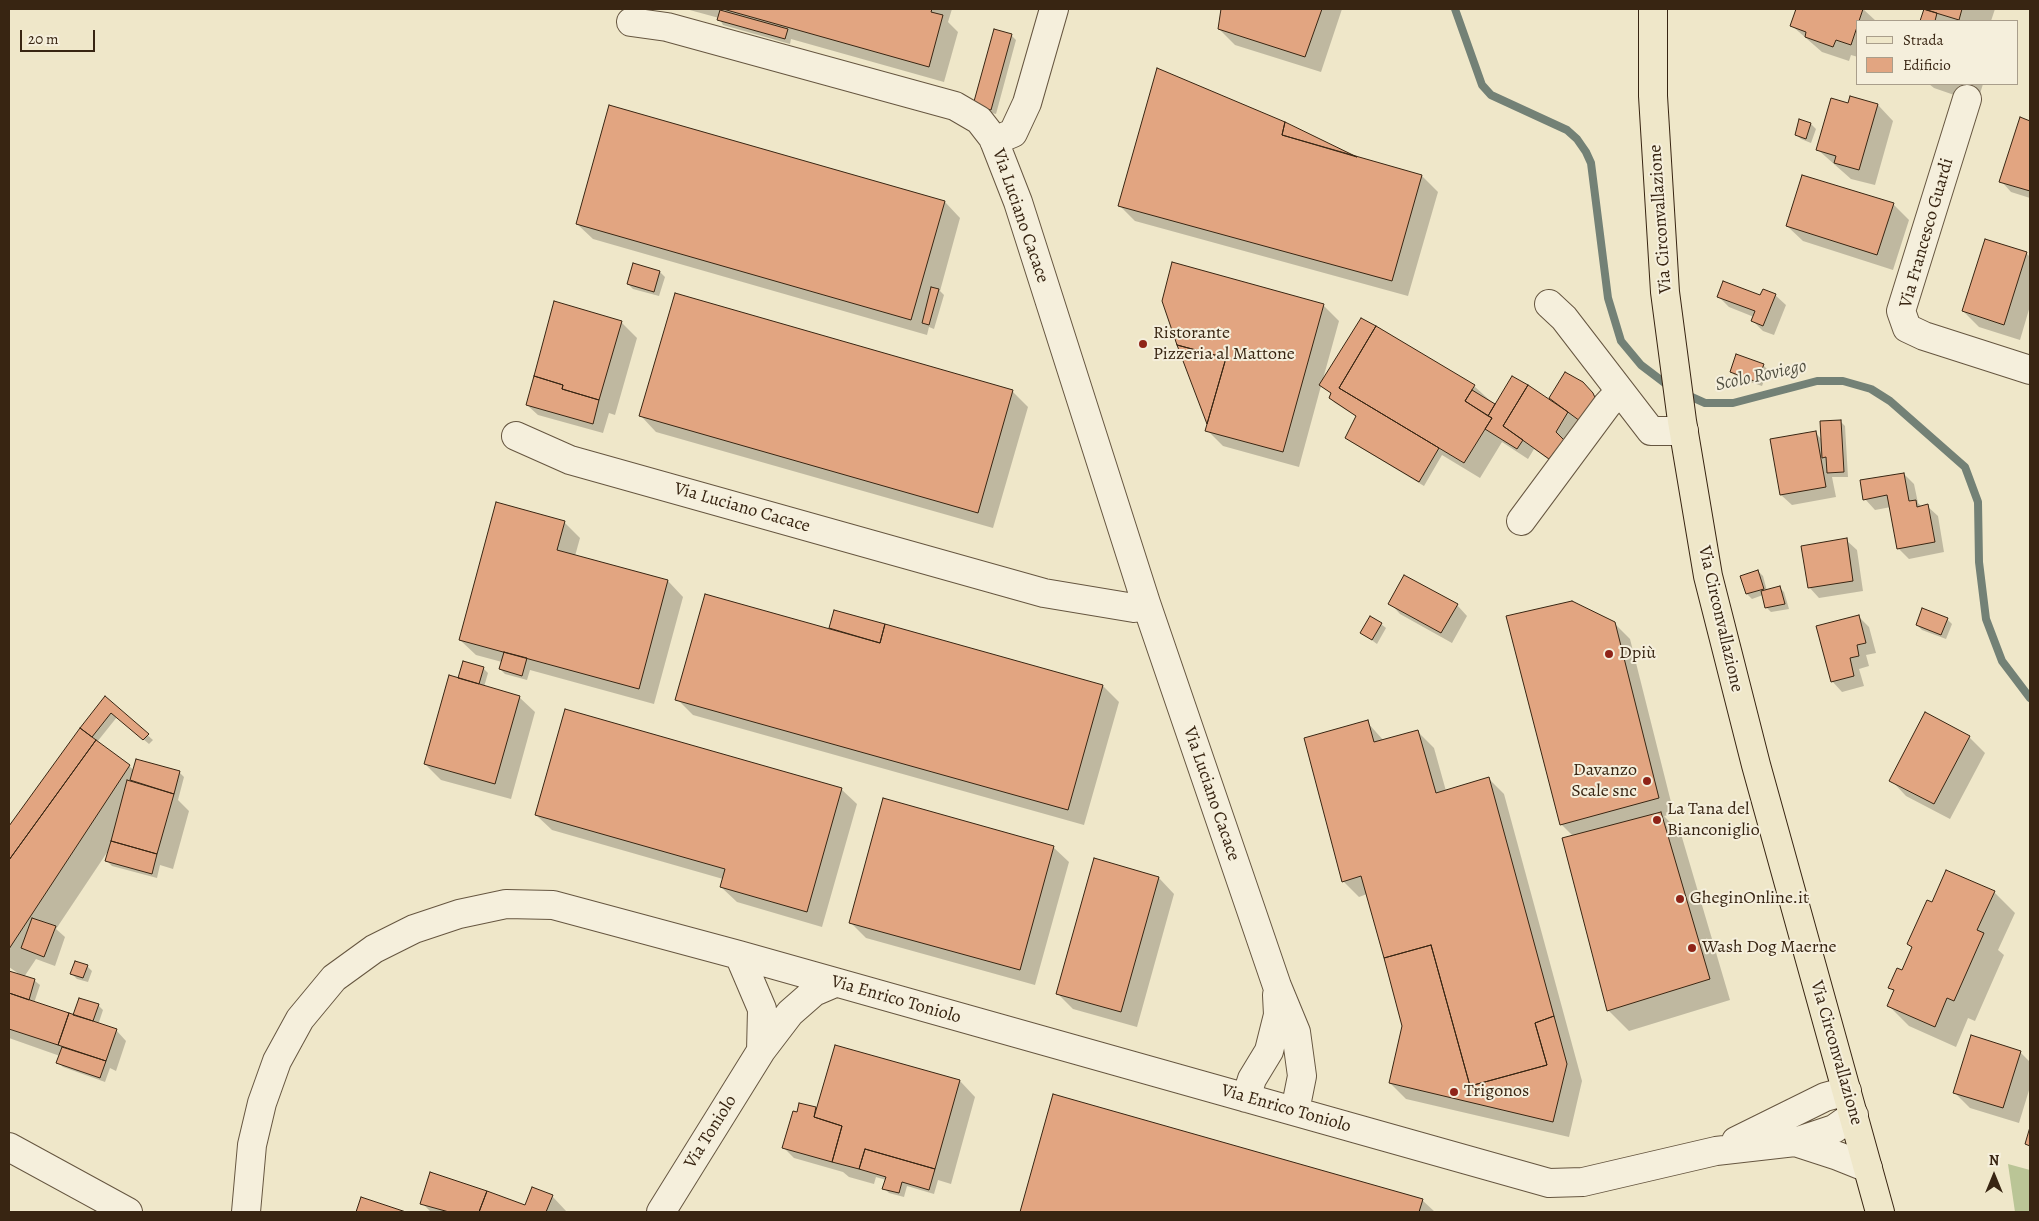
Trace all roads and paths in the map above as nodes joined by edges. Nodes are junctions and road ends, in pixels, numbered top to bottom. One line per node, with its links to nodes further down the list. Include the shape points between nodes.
1 (1054, 9): 5 (street, via 1027,103 1013,133)
2 (1653, 9): 9 (main road, Via Circonvallazione, via 1653,96 1665,292)
3 (631, 22): 5 (street, Via Luciano Cacace, via 667,27 955,106 979,120)
4 (1967, 99): 7 (street, Via Francesco Guardi, via 1901,310 1907,328 1924,336)
5 (994, 142): 12 (street, Via Luciano Cacace, via 1018,202)
6 (1549, 304): 8 (street, via 1564,318)
7 (2030, 370)
8 (1620, 391): 9 (street, via 1651,431); 11 (street, via 1606,405)
9 (1683, 426): 18 (main road, Via Circonvallazione, via 1708,576 1756,765)
10 (516, 436): 12 (street, Via Luciano Cacace, via 570,460 1044,593 1134,608)
11 (1521, 521)
12 (1146, 603): 15 (street, Via Luciano Cacace)
13 (739, 955): 14 (street, Via Enrico Toniolo); 16 (street, via 762,1009); 25 (street, Via Enrico Toniolo, via 552,905 506,904 459,914 414,929 374,949 334,978 300,1019 277,1061 262,1102 252,1145)
14 (835, 983): 16 (street, Via Toniolo, via 814,992 790,1013); 17 (street, Via Enrico Toniolo)
15 (1277, 986): 17 (street, Via Luciano Cacace, via 1278,1015 1270,1051 1252,1079); 19 (street, Via Luciano Cacace, via 1296,1032 1302,1076)
16 (761, 1051): 26 (street, Via Toniolo)
17 (1246, 1098): 19 (street, Via Enrico Toniolo)
18 (1851, 1103): 20 (street, Via Enrico Toniolo, via 1834,1130); 22 (street, Via Enrico Toniolo, via 1825,1097); 23 (main road, Via Circonvallazione)
19 (1295, 1111): 22 (street, Via Enrico Toniolo, via 1549,1182 1592,1180)
20 (1795, 1142): 22 (street, Via Enrico Toniolo); 23 (street, Via Enrico Toniolo)
21 (9, 1147): 24 (street)
22 (1716, 1151)
23 (1868, 1168): 27 (main road, Via Circonvallazione)
24 (128, 1212)
25 (246, 1212)
26 (661, 1212)
27 (1880, 1212)

